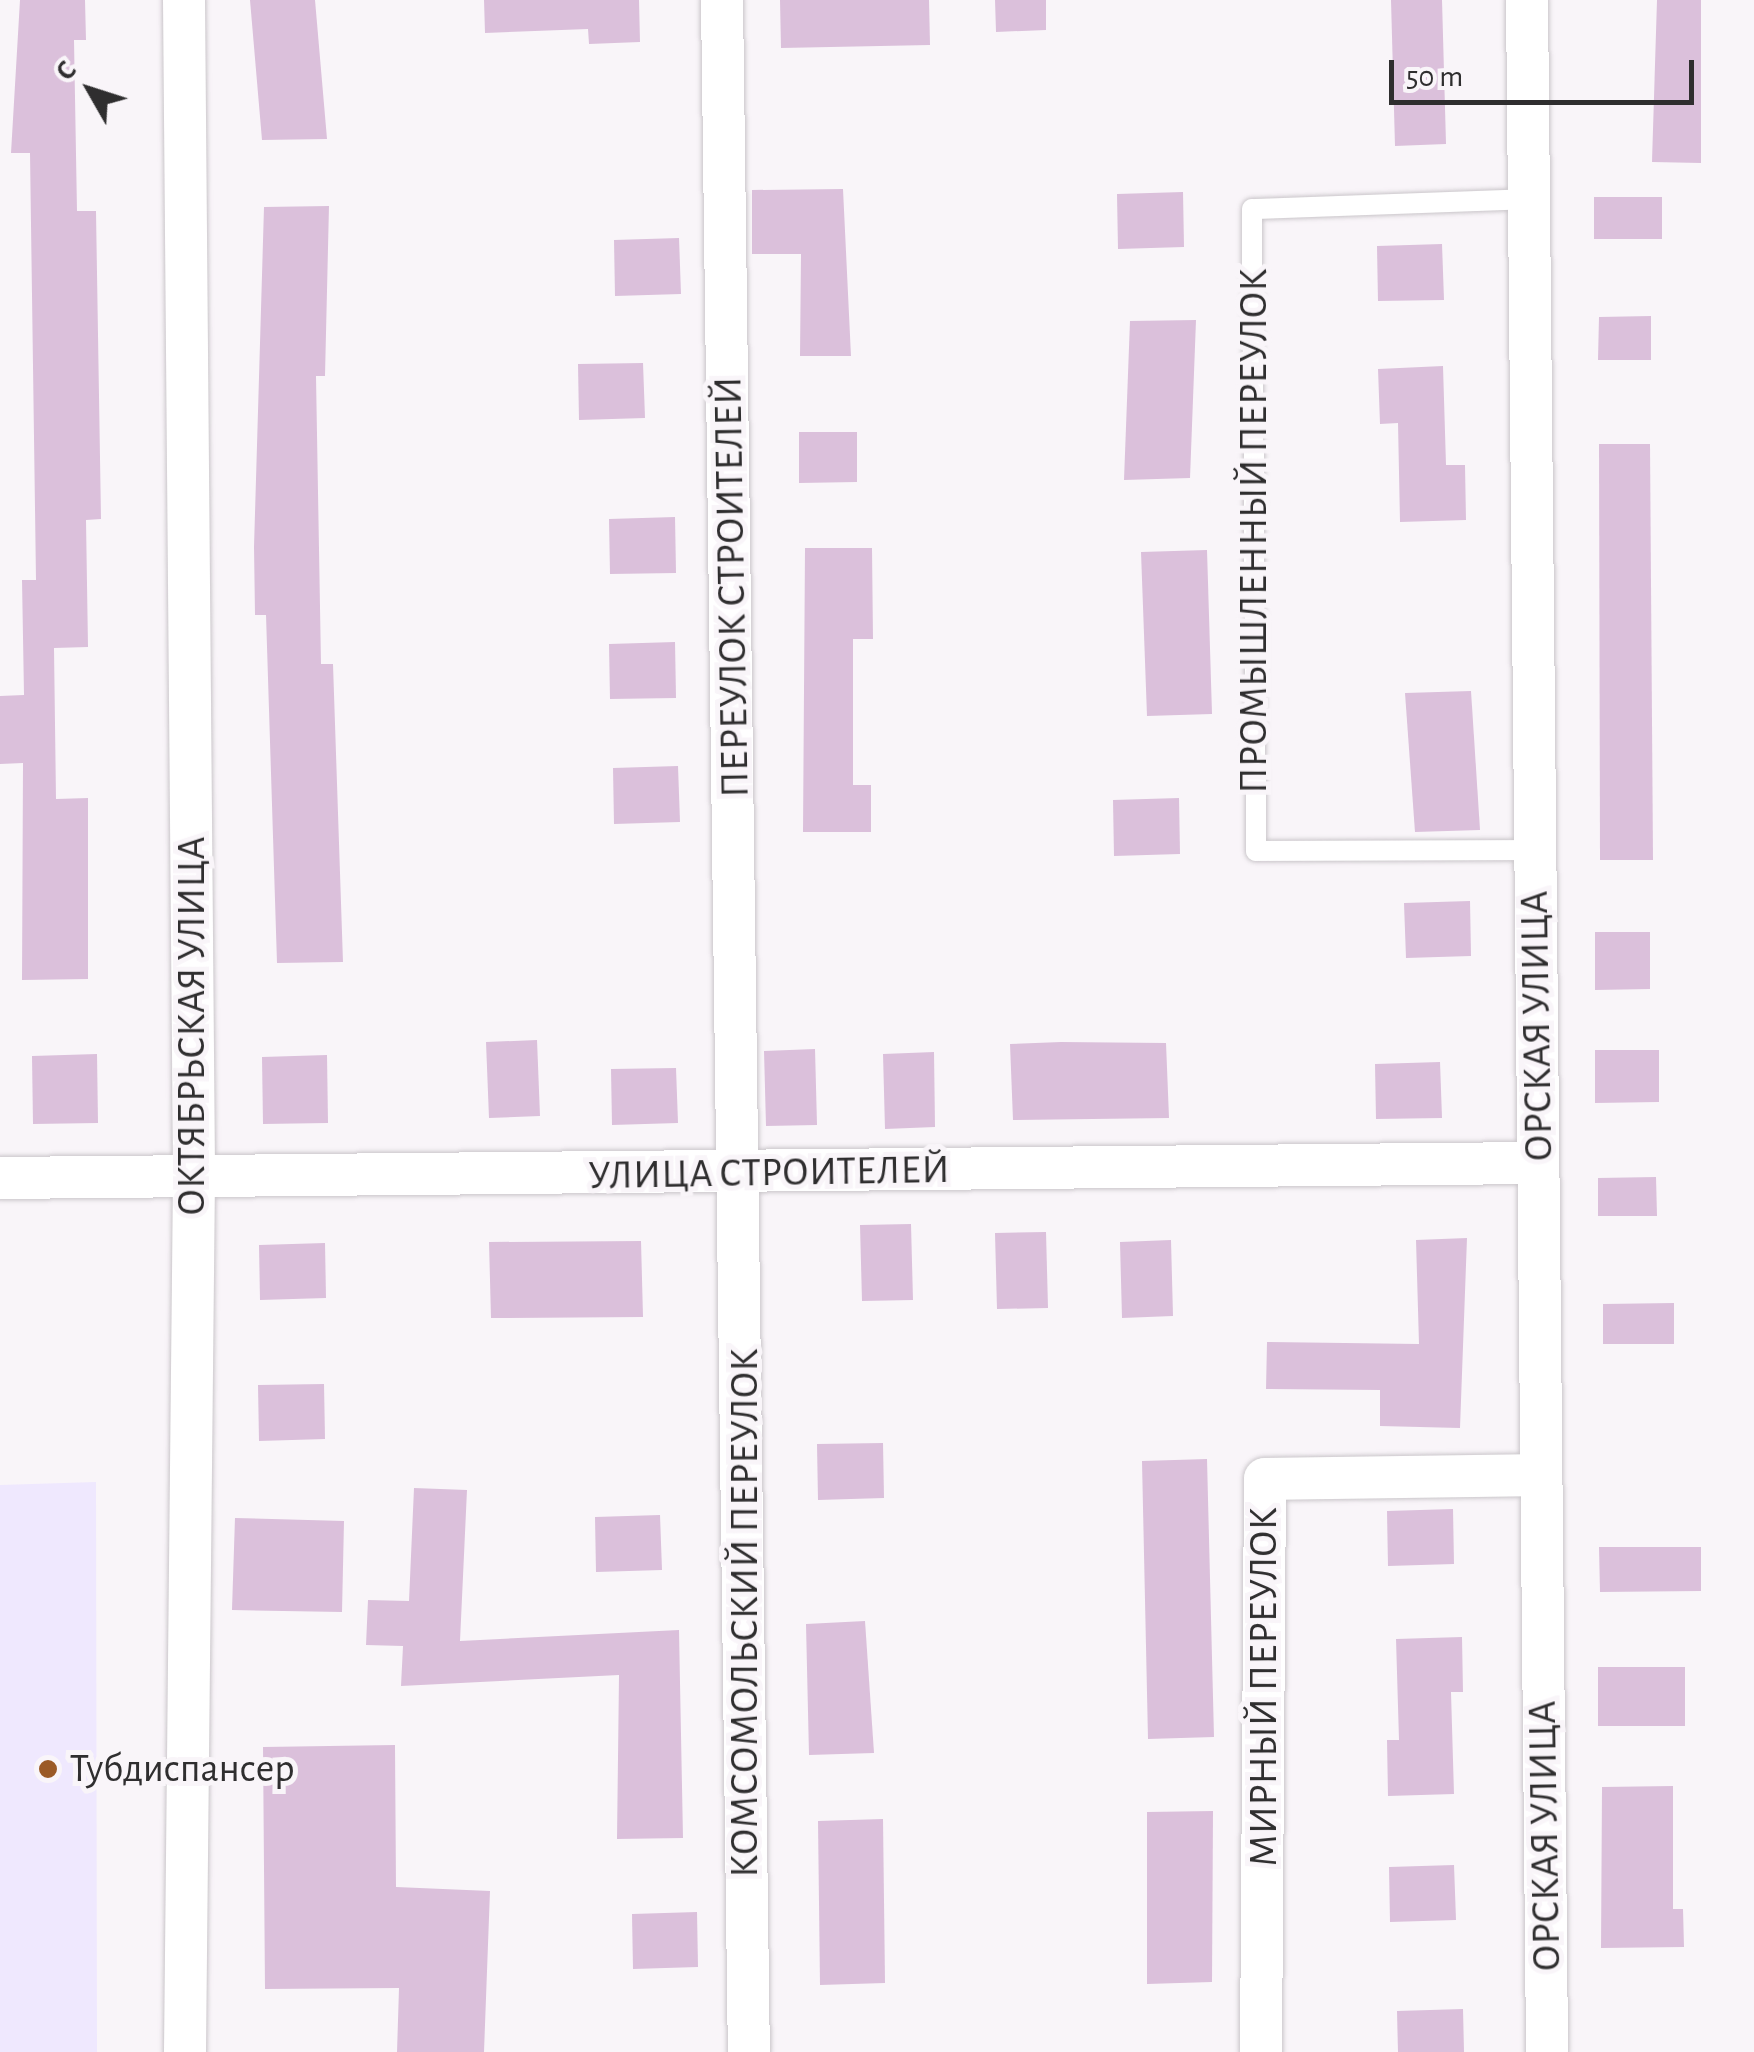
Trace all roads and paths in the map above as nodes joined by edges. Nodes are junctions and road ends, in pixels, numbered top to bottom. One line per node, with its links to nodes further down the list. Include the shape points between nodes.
1 (184, 0): 8 (street, ОКТЯБРЬСКАЯ УЛИЦА)
2 (722, 0): 7 (street, ПЕРЕУЛОК СТРОИТЕЛЕЙ)
3 (1527, 0): 4 (street, ОРСКАЯ УЛИЦА)
4 (1529, 199): 5 (street, ОРСКАЯ УЛИЦА); 5 (lane, ПРОМЫШЛЕННЫЙ ПЕРЕУЛОК, via 1252,209 1256,851)
5 (1535, 850): 6 (street, ОРСКАЯ УЛИЦА)
6 (1538, 1163): 7 (street, УЛИЦА СТРОИТЕЛЕЙ); 10 (street, ОРСКАЯ УЛИЦА)
7 (742, 1175): 8 (street, УЛИЦА СТРОИТЕЛЕЙ); 12 (street, КОМСОМОЛЬСКИЙ ПЕРЕУЛОК)
8 (194, 1176): 9 (street, УЛИЦА СТРОИТЕЛЕЙ); 11 (street, ОКТЯБРЬСКАЯ УЛИЦА)
9 (0, 1178)
10 (1541, 1475): 13 (street, МИРНЫЙ ПЕРЕУЛОК, via 1265,1479); 14 (street, ОРСКАЯ УЛИЦА)
11 (186, 2052)
12 (749, 2052)
13 (1262, 2052)
14 (1547, 2052)

